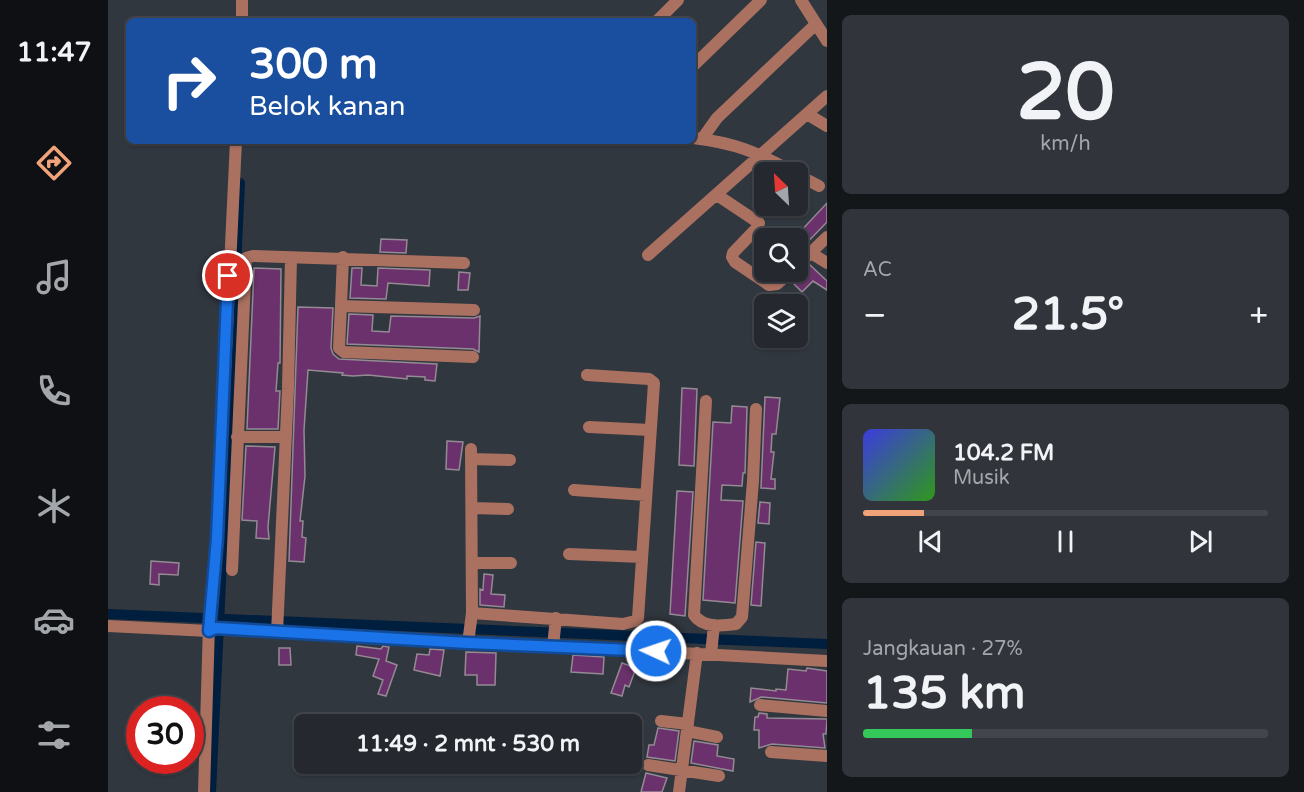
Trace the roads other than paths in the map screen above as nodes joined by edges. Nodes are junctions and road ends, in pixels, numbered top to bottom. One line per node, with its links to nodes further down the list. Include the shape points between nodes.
1 (242, 0): 5 (street)
2 (678, 0): 6 (street)
3 (761, 0): 9 (street)
4 (801, 0): 7 (street)
5 (242, 18)
6 (660, 18)
7 (816, 24): 8 (street); 13 (street)
8 (826, 38)
9 (696, 63)
10 (827, 96): 11 (street)
11 (807, 114): 12 (street); 15 (street)
12 (827, 126)
13 (698, 138): 15 (street)
14 (236, 144): 56 (street, via 211,608)
15 (761, 154): 16 (street); 19 (street)
16 (776, 162)
17 (808, 180): 18 (street)
18 (819, 186)
19 (717, 195): 20 (street, via 759,223); 24 (street)
20 (757, 228)
21 (754, 232): 30 (street, via 732,257)
22 (827, 237): 23 (street)
23 (811, 253): 25 (street); 29 (street)
24 (648, 255)
25 (808, 256)
26 (343, 257): 27 (street); 28 (street); 33 (street)
27 (291, 258): 41 (street, via 253,256 245,260); 42 (street)
28 (464, 263)
29 (827, 263)
30 (754, 275)
31 (765, 282): 32 (street)
32 (779, 282)
33 (341, 306): 34 (street); 35 (street, via 339,348 344,352)
34 (474, 310)
35 (473, 357)
36 (587, 375): 40 (street, via 653,381)
37 (706, 401): 57 (street, via 694,615)
38 (756, 409): 57 (street, via 742,617 736,624)
39 (589, 427): 40 (street)
40 (650, 430): 45 (street)
41 (237, 437): 42 (street); 52 (street)
42 (285, 437): 58 (street)
43 (510, 460): 46 (street, via 471,454)
44 (574, 490): 45 (street)
45 (646, 495): 49 (street)
46 (472, 508): 47 (street); 50 (street)
47 (508, 509)
48 (569, 554): 49 (street)
49 (642, 557): 54 (street, via 640,612 635,621)
50 (472, 562): 51 (street); 53 (street)
51 (511, 563)
52 (232, 570)
53 (472, 617): 54 (street); 59 (street)
54 (555, 621): 60 (street)
55 (108, 626): 56 (street)
56 (215, 628): 58 (street); 74 (street)
57 (713, 629): 61 (street)
58 (277, 630): 59 (street)
59 (469, 640): 60 (street)
60 (554, 643): 62 (street)
61 (711, 652): 62 (street); 63 (street)
62 (697, 653): 67 (street)
63 (827, 661)
64 (759, 705): 65 (street)
65 (827, 711)
66 (661, 721): 67 (street)
67 (687, 727): 68 (street); 72 (street)
68 (717, 737)
69 (771, 752): 70 (street)
70 (827, 756)
71 (648, 765): 72 (street)
72 (682, 770): 73 (street); 75 (street)
73 (719, 776)
74 (204, 792)
75 (679, 792)

